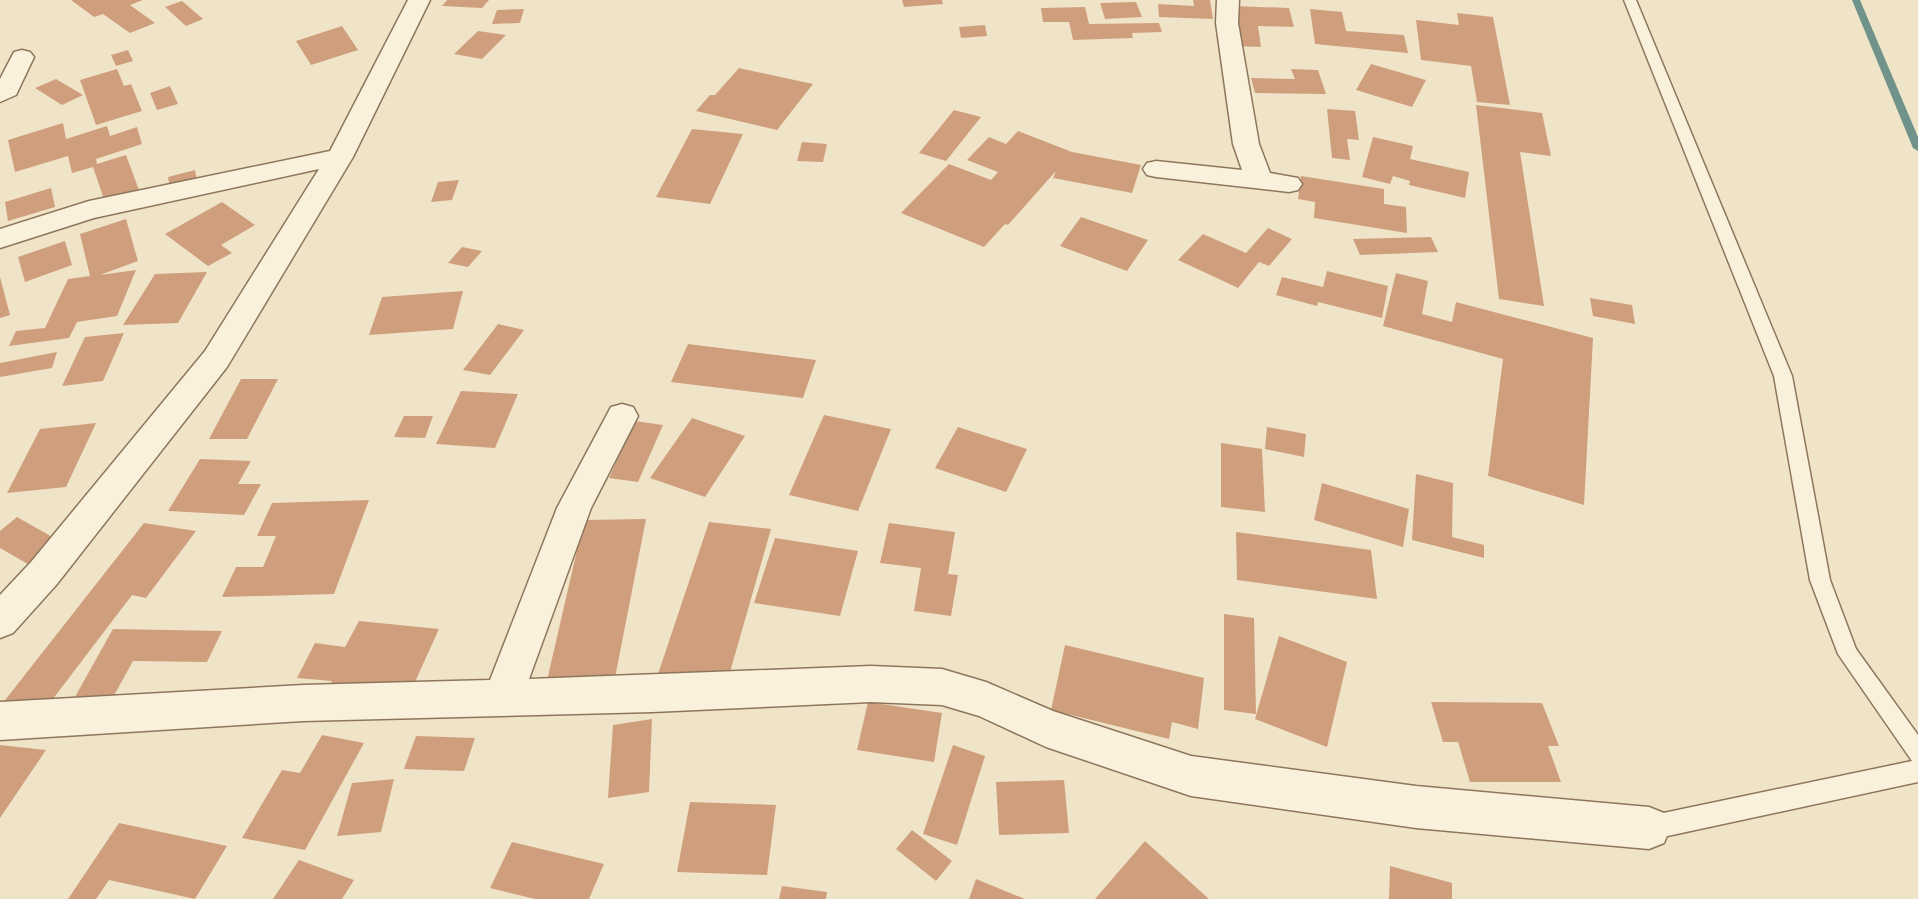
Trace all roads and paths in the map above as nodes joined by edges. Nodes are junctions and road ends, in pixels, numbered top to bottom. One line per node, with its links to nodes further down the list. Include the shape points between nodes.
1 (419, 0): 6 (street)
2 (1228, 0): 8 (street, via 1227,22 1246,144)
3 (1630, 0): 15 (lane, via 1783,376 1820,580 1848,654)
4 (22, 57): 5 (street, via 7,90)
5 (0, 95)
6 (340, 156): 10 (street, via 89,210); 12 (street, via 216,359 44,573)
7 (1156, 169): 8 (street)
8 (1259, 180): 9 (street)
9 (1289, 184)
10 (0, 239)
11 (622, 416): 13 (street, via 574,508)
12 (0, 621)
13 (502, 698): 14 (street, via 303,703); 17 (street, via 870,684 942,687 986,700 1046,728 1191,776 1416,807)
14 (0, 721)
15 (1918, 753)
16 (1918, 771): 17 (lane)
17 (1649, 828)

